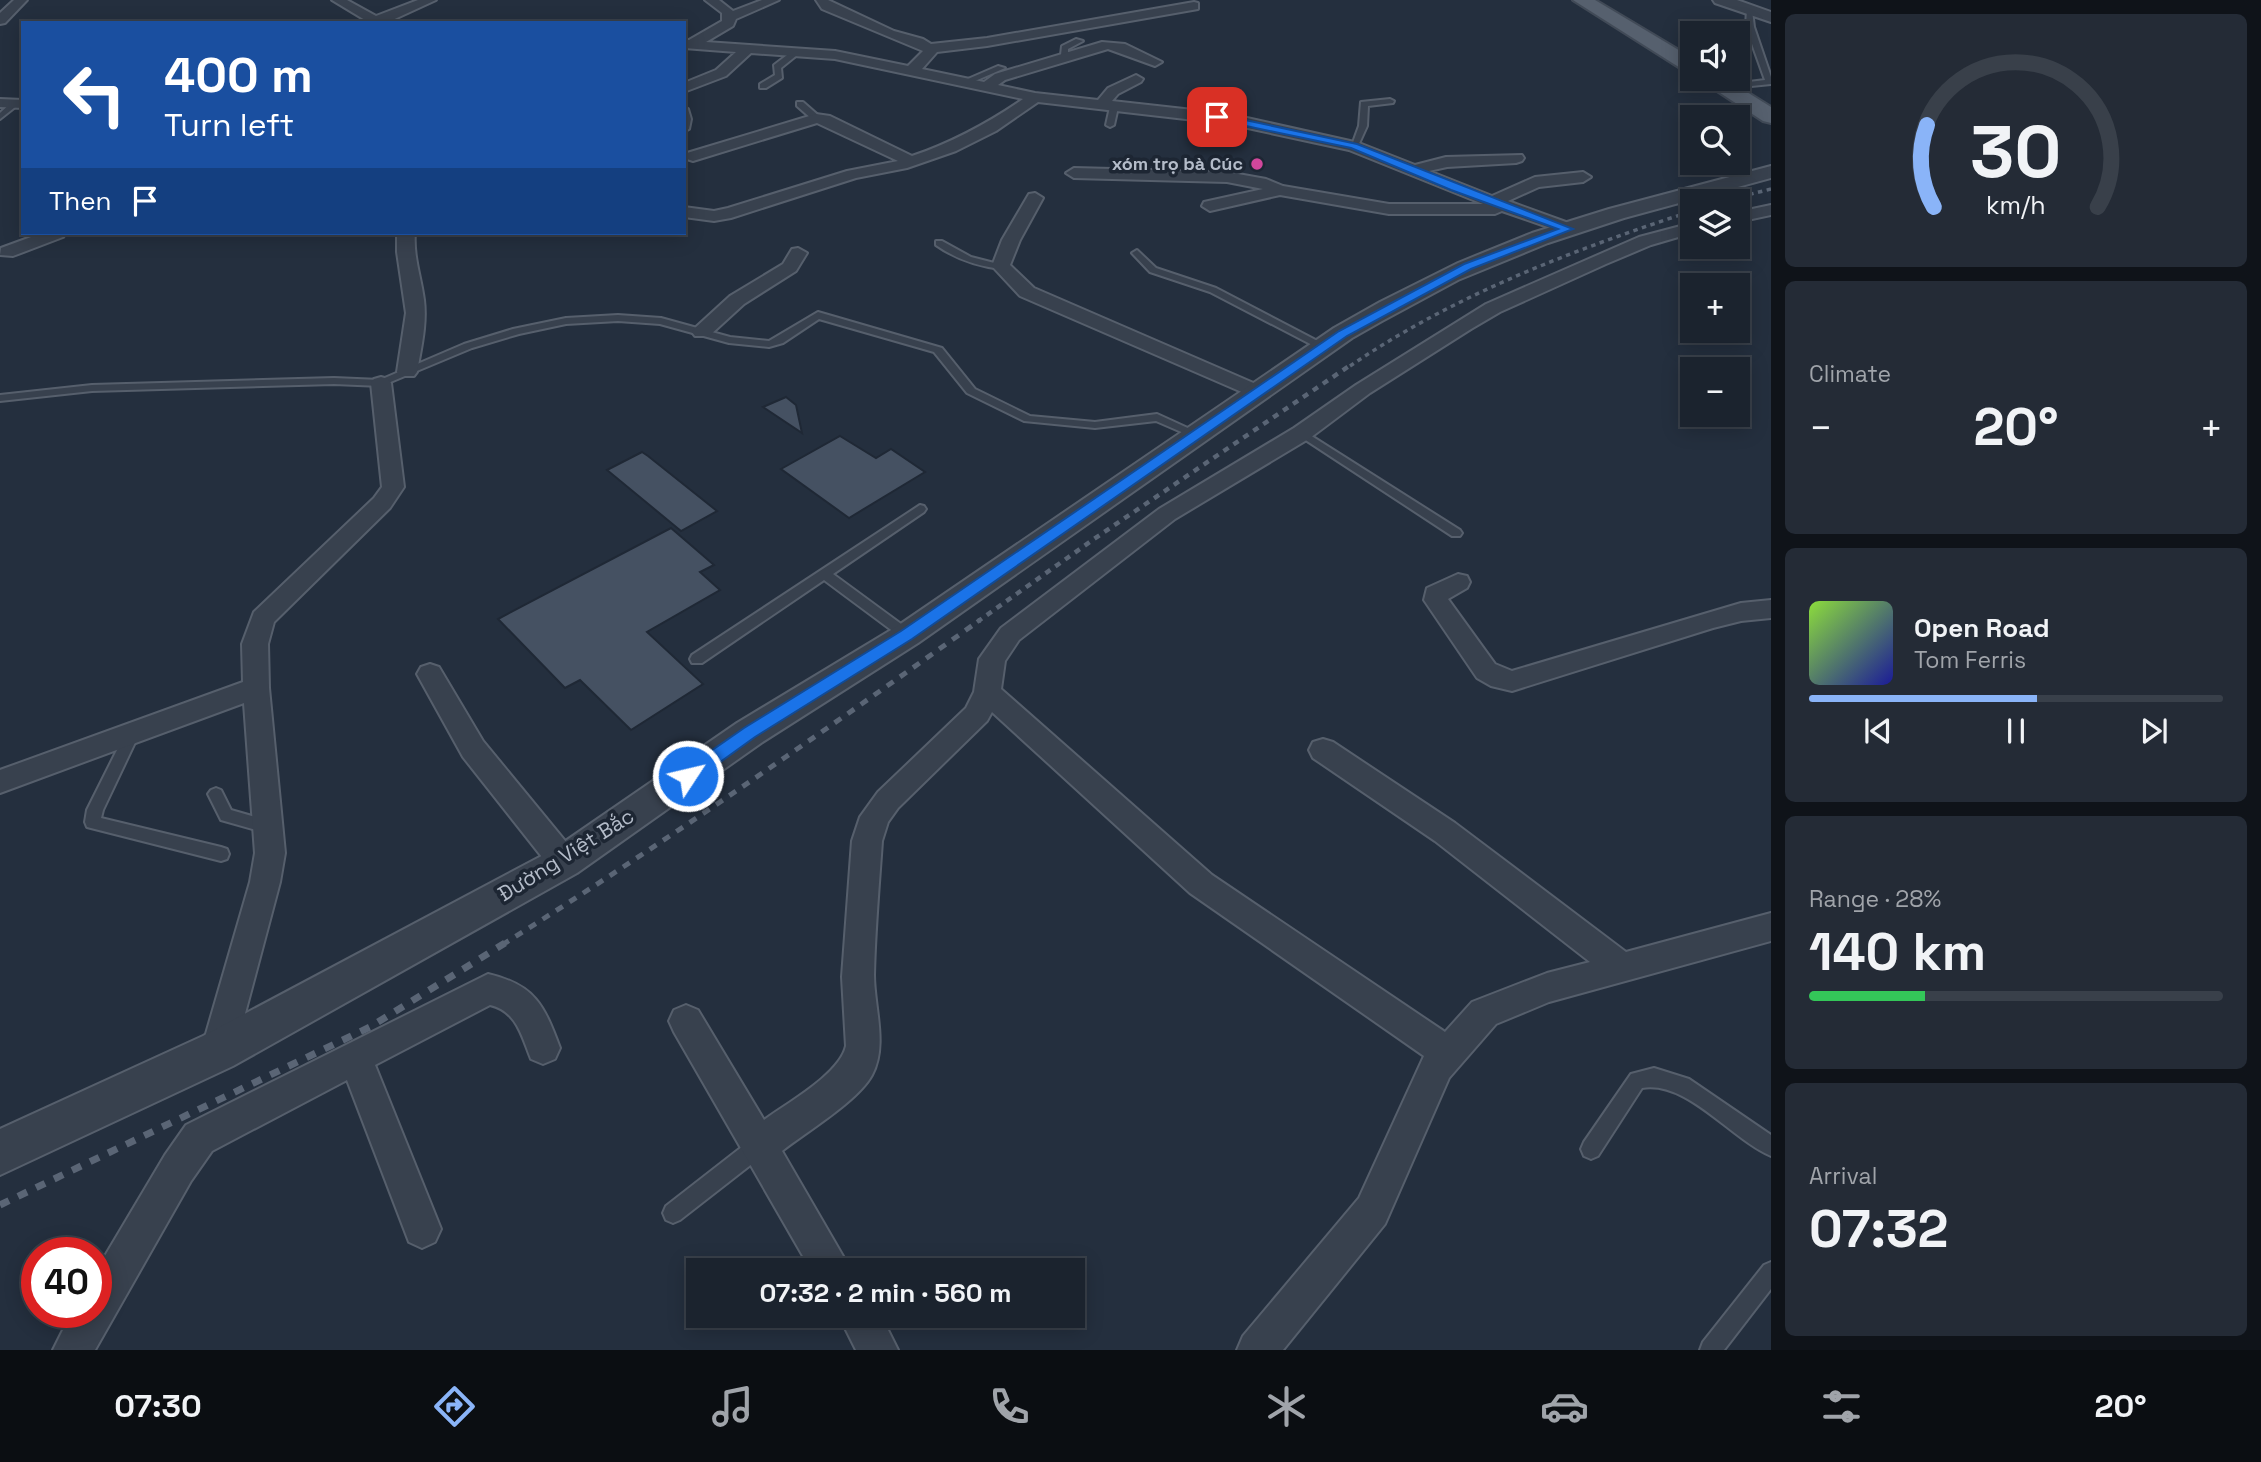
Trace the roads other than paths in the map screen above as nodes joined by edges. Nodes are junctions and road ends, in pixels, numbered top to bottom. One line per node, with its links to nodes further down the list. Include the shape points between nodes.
1 (338, 0): 15 (street)
2 (430, 0): 16 (street)
3 (711, 0): 12 (street)
4 (773, 0): 12 (street)
5 (822, 0): 21 (street, via 826,6)
6 (1582, 0): 25 (main road)
7 (1721, 0): 11 (street)
8 (20, 1): 9 (street); 14 (street)
9 (0, 5)
10 (1194, 6): 21 (street)
11 (1749, 10): 13 (street); 17 (lane)
12 (730, 17): 20 (street, via 728,23)
13 (1771, 17)
14 (0, 20)
15 (376, 21)
16 (380, 21)
17 (1750, 21)
18 (1750, 27): 31 (lane, via 1769,82)
19 (1079, 41): 24 (lane, via 1065,48 1064,53)
20 (688, 45): 22 (street)
21 (929, 49): 28 (street, via 926,58)
22 (746, 50): 23 (street); 33 (street, via 721,73)
23 (798, 51): 28 (street); 32 (lane, via 777,67 777,79)
24 (1072, 56): 26 (street, via 1107,45); 34 (street, via 1000,77)
25 (1680, 59)
26 (1155, 62)
27 (1001, 68): 30 (lane)
28 (910, 71): 30 (street)
29 (1136, 79): 40 (street, via 1113,91)
30 (965, 82): 34 (street)
31 (1750, 82)
32 (763, 86)
33 (686, 87)
34 (986, 87): 36 (street)
35 (1731, 91): 41 (main road)
36 (1035, 97): 40 (street); 48 (street, via 968,140)
37 (1390, 101): 45 (lane, via 1364,104 1363,126)
38 (800, 103): 43 (lane)
39 (13, 104): 42 (lane)
40 (1107, 106): 44 (lane); 45 (street, via 1229,119)
41 (1771, 116)
42 (0, 117)
43 (816, 118): 46 (street); 48 (street, via 906,158)
44 (1110, 125)
45 (1354, 146): 49 (street)
46 (693, 156)
47 (1516, 158): 49 (street, via 1446,162)
48 (906, 162): 59 (street, via 731,213)
49 (1416, 170): 55 (street)
50 (1771, 172): 61 (street, Đường Việt Bắc)
51 (1074, 173): 53 (street, via 1227,177)
52 (1583, 177): 55 (street, via 1535,182)
53 (1280, 190): 56 (street); 57 (street, via 1389,209)
54 (1035, 198): 69 (street, via 1005,247)
55 (1493, 202): 57 (street)
56 (1210, 206)
57 (1511, 209): 61 (street)
58 (1771, 210): 60 (street)
59 (686, 212)
60 (1750, 214)
61 (1568, 229): 71 (street, Đường Việt Bắc, via 1467,267)
62 (1680, 232): 76 (street, via 1645,242 1493,308)
63 (52, 235): 66 (street)
64 (406, 235): 72 (street, via 403,251 415,302)
65 (939, 243): 69 (lane, via 978,264)
66 (7, 252)
67 (798, 253): 70 (street, via 790,267 737,300)
68 (1137, 253): 71 (lane, via 1153,270 1213,290)
69 (1001, 266): 74 (street, via 1027,292)
70 (702, 332): 72 (lane, via 661,321 566,321 468,346); 77 (lane, via 769,344 818,315 939,350 971,391 1028,419 1095,425 1157,416)
71 (1324, 347): 74 (street, Đường Việt Bắc)
72 (407, 372): 73 (lane)
73 (381, 383): 75 (lane, via 92,388); 86 (street, via 393,487 263,618 255,644)
74 (1258, 392): 77 (street, Đường Việt Bắc)
75 (0, 398)
76 (1302, 433): 79 (lane); 87 (street, via 1167,514 1010,635 992,659)
77 (1197, 435): 83 (street, Đường Việt Bắc)
78 (920, 509): 80 (lane)
79 (1456, 533)
80 (825, 575): 83 (lane); 84 (lane)
81 (1458, 582): 82 (street, via 1436,594 1436,600 1486,671 1512,681 1710,620)
82 (1771, 609)
83 (907, 635): 94 (street, Đường Việt Bắc, via 750,733)
84 (697, 659)
85 (430, 674): 94 (street, via 468,741)
86 (256, 688): 88 (street); 92 (street)
87 (987, 692): 100 (street, via 1201,884); 102 (street, via 977,714 875,817 867,841 858,977 863,1046 859,1065 844,1082)
88 (132, 734): 90 (street); 93 (lane, via 93,822)
89 (1323, 750): 96 (street, via 1445,832)
90 (0, 782)
91 (216, 794): 92 (lane, via 226,816)
92 (267, 827): 99 (street, via 270,853 265,882)
93 (221, 854)
94 (564, 862): 99 (street, Đường Việt Bắc)
95 (1771, 927): 96 (street)
96 (1624, 969): 100 (street, via 1547,988 1483,1013)
97 (686, 1021): 102 (street)
98 (543, 1048): 101 (street, via 524,1005 488,989)
99 (218, 1051): 105 (street, Đường Việt Bắc)
100 (1448, 1054): 115 (street, via 1437,1066 1372,1211)
101 (355, 1057): 107 (street); 110 (street, via 199,1138)
102 (759, 1146): 106 (lane); 108 (street)
103 (1771, 1146): 104 (lane, via 1682,1085 1654,1077 1637,1080)
104 (1591, 1149)
105 (0, 1152)
106 (673, 1213)
107 (422, 1229)
108 (825, 1258)
109 (1771, 1272): 116 (lane)
110 (112, 1282)
111 (85, 1328): 113 (street)
112 (866, 1328): 114 (street)
113 (73, 1350)
114 (878, 1350)
115 (1257, 1350)
116 (1711, 1350)

